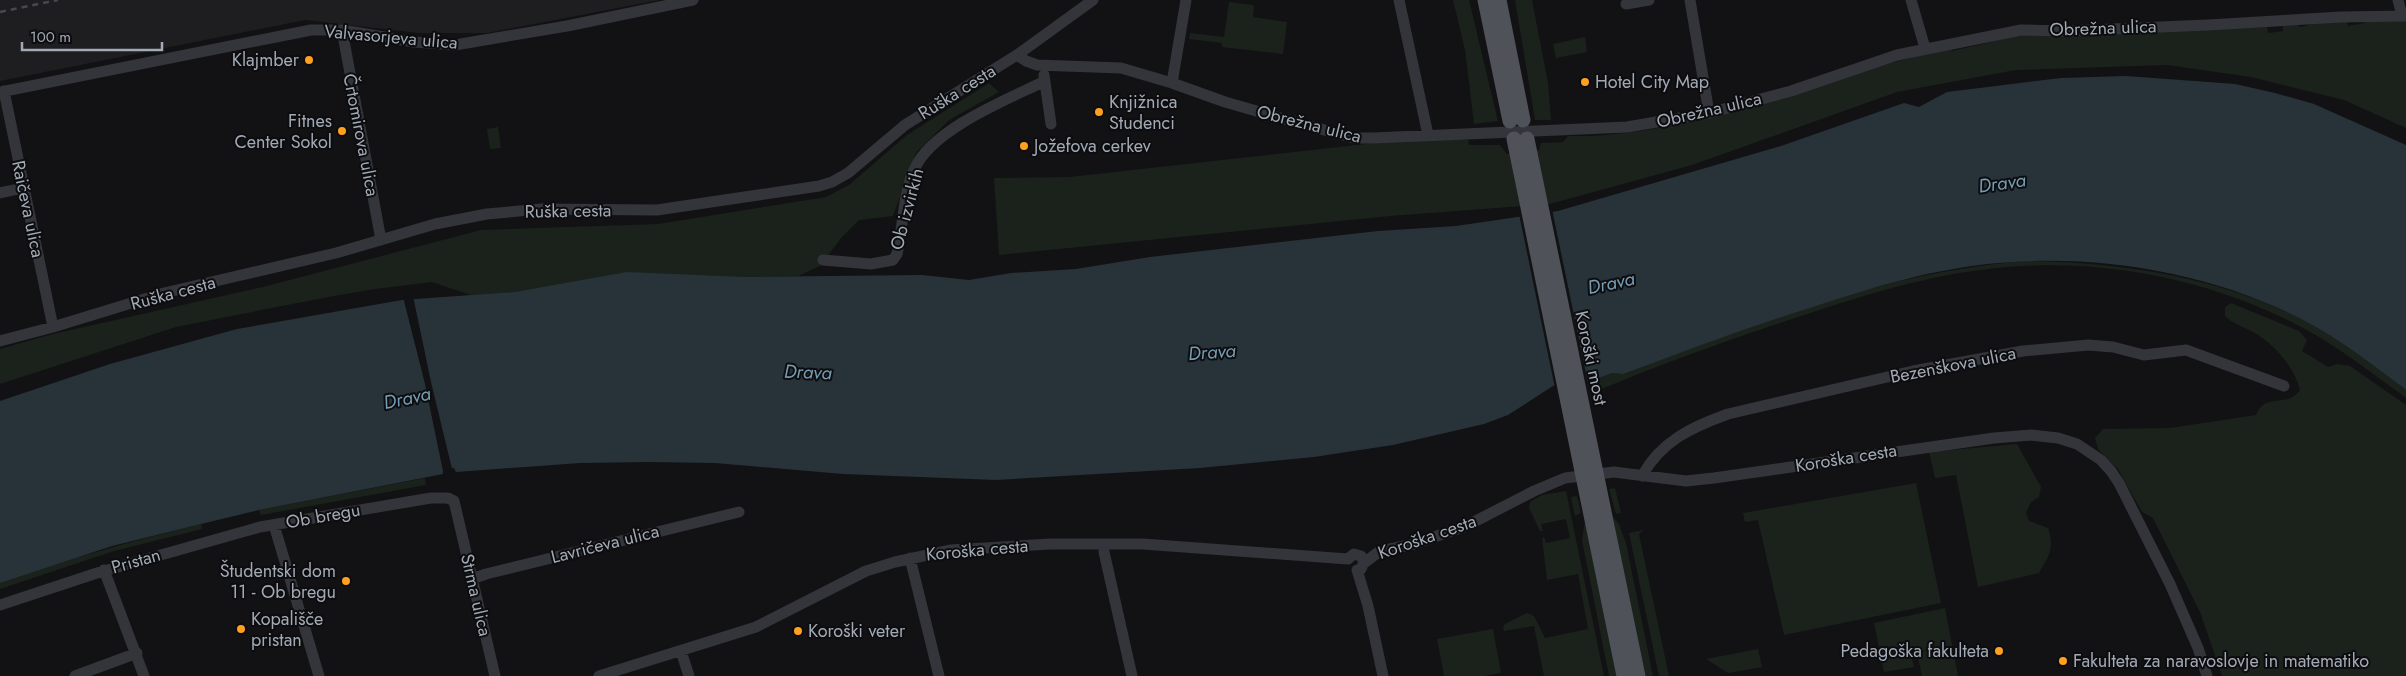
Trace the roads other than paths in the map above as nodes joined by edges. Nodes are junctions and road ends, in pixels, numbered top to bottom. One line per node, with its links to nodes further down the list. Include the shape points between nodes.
1 (693, 0): 15 (street, Valvasorjeva ulica, via 455,45)
2 (1093, 0): 18 (street, Ruška cesta)
3 (1186, 0): 21 (street)
4 (1399, 0): 26 (street)
5 (1476, 0): 16 (main road, via 1484,24)
6 (1486, 0): 16 (main road)
7 (1499, 0): 16 (main road)
8 (1507, 0): 16 (main road, via 1510,22)
9 (1650, 0): 13 (street)
10 (1690, 0): 23 (street)
11 (1911, 0): 17 (street)
12 (2398, 0): 14 (street)
13 (1626, 4)
14 (2404, 16): 17 (street, Obrežna ulica, via 2021,30)
15 (342, 30): 22 (street, Valvasorjeva ulica, via 319,29 288,34); 30 (street, Črtomirova ulica)
16 (1502, 46): 24 (main road)
17 (1924, 48): 23 (street, Obrežna ulica, via 1850,69 1791,91)
18 (1017, 55): 19 (street, Obrežna ulica); 30 (street, Ruška cesta, via 905,125 848,173 819,186 657,210 568,208 487,214)
19 (1045, 66): 20 (street); 21 (street, Obrežna ulica, via 1120,68)
20 (1043, 82): 25 (street); 31 (street, Ob izvirkih, via 958,125 925,153 914,168 897,254 893,260 871,264)
21 (1172, 83): 26 (street, Obrežna ulica, via 1226,102 1354,138)
22 (2, 91): 28 (street, Raičeva ulica)
23 (1709, 112): 26 (street, Obrežna ulica, via 1627,127)
24 (1517, 121)
25 (1051, 124)
26 (1428, 135)
27 (1522, 145): 37 (main road, Koroški most)
28 (23, 188): 29 (street); 32 (street, Raičeva ulica)
29 (0, 193)
30 (381, 240): 32 (street, Ruška cesta, via 335,254 164,293)
31 (823, 260)
32 (53, 327): 33 (street, Ruška cesta)
33 (0, 341)
34 (2284, 386): 35 (street, Bezenškova ulica, via 2186,350 2144,355 2088,345 2023,351 1913,371 1728,414 1673,438 1656,454)
35 (1642, 476): 42 (street, Koroška cesta, via 1614,472 1565,478 1466,526 1414,544 1380,551); 59 (street, Koroška cesta, via 1686,481 2031,435 2077,444 2101,460 2119,483 2186,619)
36 (739, 512): 44 (street, Lavričeva ulica)
37 (1598, 513): 57 (main road); 58 (main road)
38 (457, 514): 39 (street, Ob bregu, via 454,501 444,497); 44 (street, Strma ulica)
39 (274, 525): 43 (street, Pristan); 50 (street, Ob bregu)
40 (1104, 544): 41 (street, Koroška cesta, via 1002,546 951,550); 42 (street, Koroška cesta, via 1143,544); 55 (street)
41 (910, 558): 46 (street, Koroška cesta, via 866,571 756,627); 54 (street)
42 (1357, 562): 56 (street)
43 (104, 570): 45 (street, Pristan); 47 (street)
44 (472, 579): 51 (street, Strma ulica)
45 (0, 606)
46 (681, 651): 52 (street, Koroška cesta); 53 (street)
47 (137, 653): 48 (street); 49 (street)
48 (75, 676)
49 (144, 676)
50 (319, 676)
51 (495, 676)
52 (599, 676)
53 (688, 676)
54 (939, 676)
55 (1132, 676)
56 (1383, 676)
57 (1624, 676)
58 (1638, 676)
59 (2208, 676)

